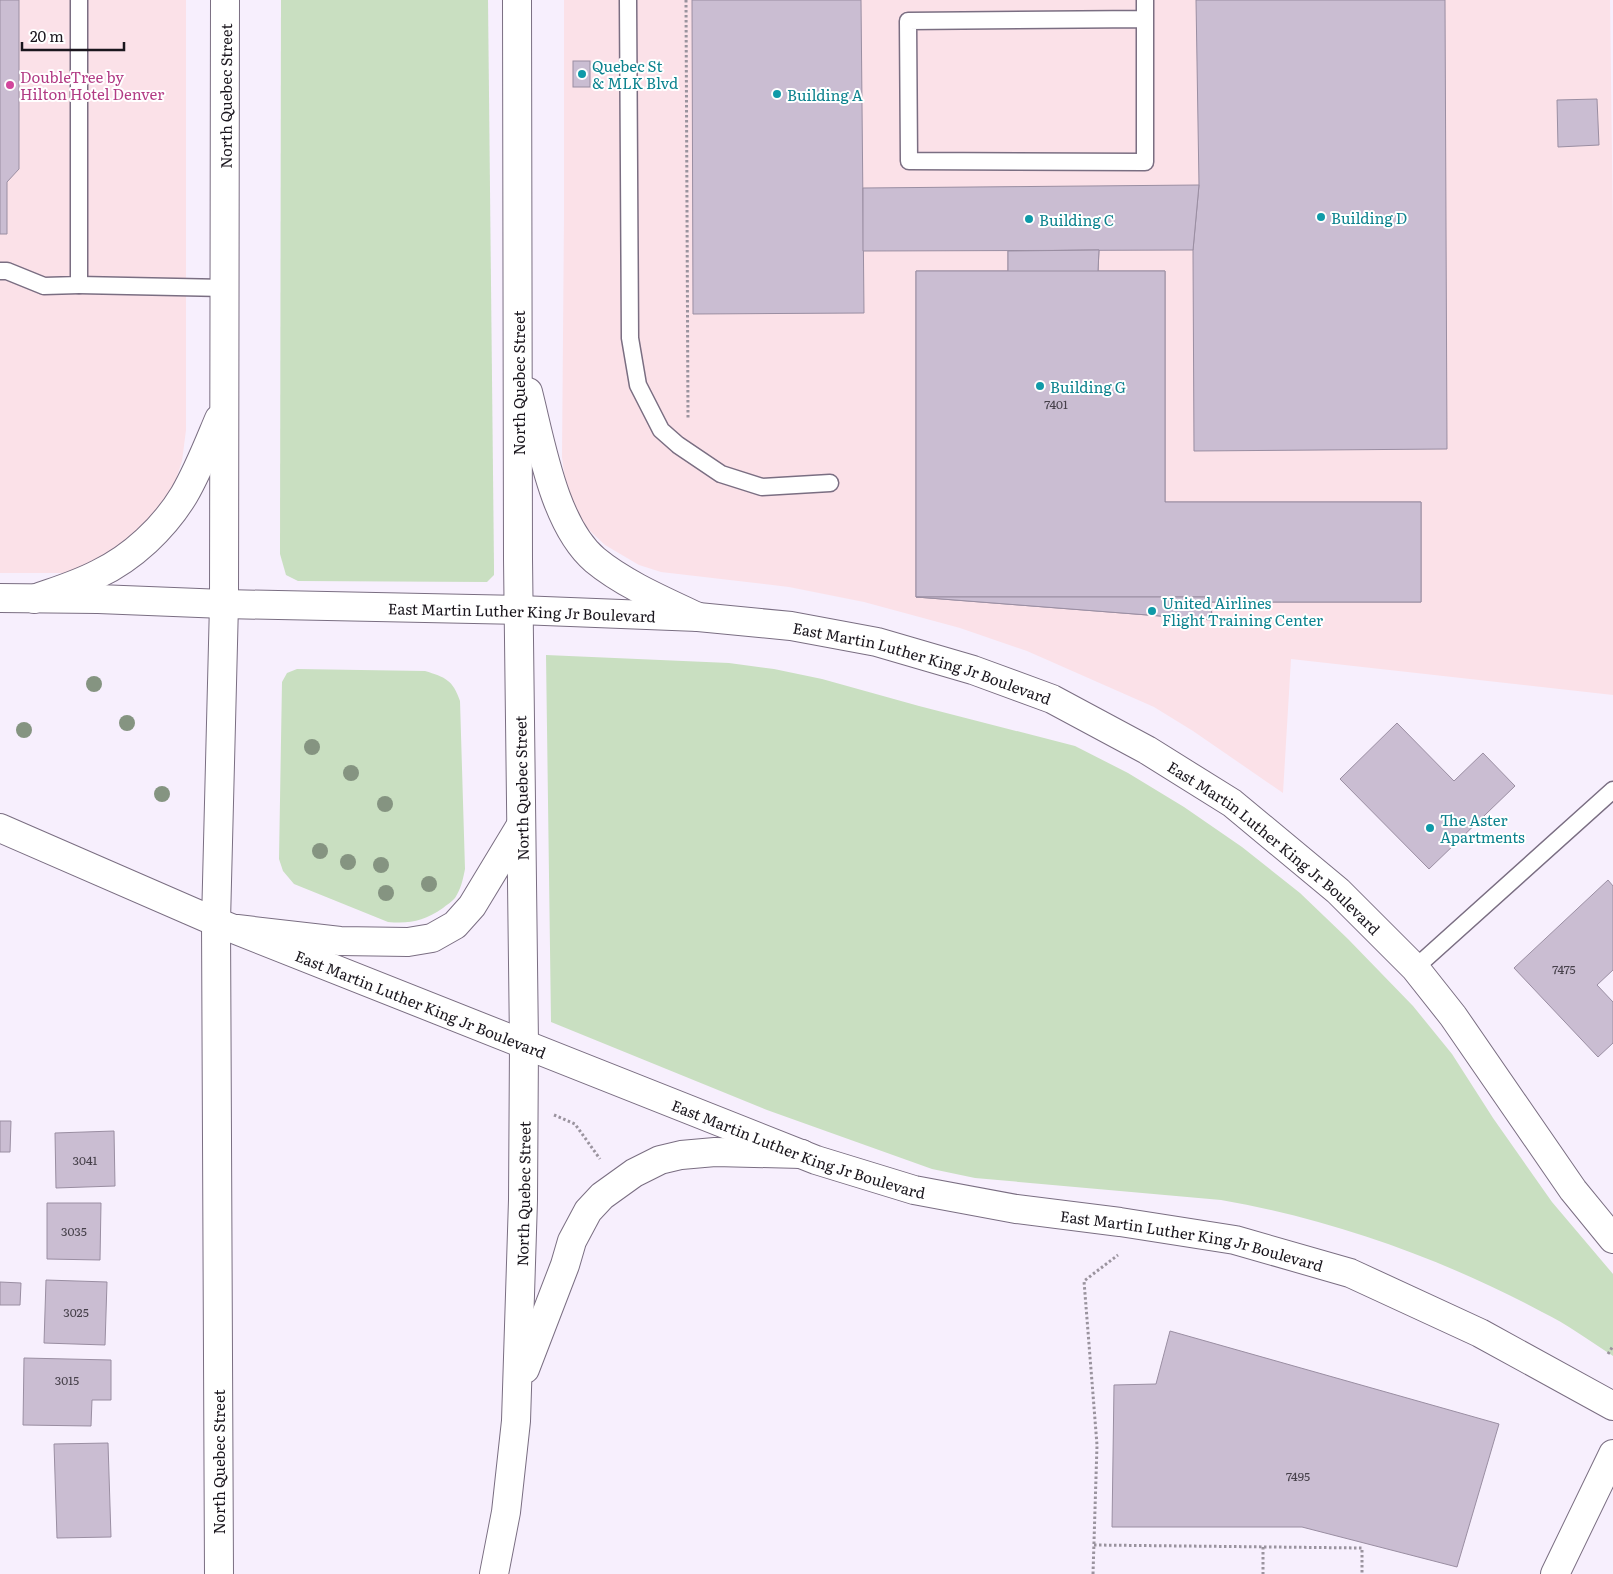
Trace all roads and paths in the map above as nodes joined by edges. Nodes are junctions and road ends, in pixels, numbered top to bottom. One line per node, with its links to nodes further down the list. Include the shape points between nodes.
1 (79, 0): 9 (lane)
2 (225, 0): 10 (main road, North Quebec Street)
3 (517, 0): 11 (main road, North Quebec Street)
4 (628, 0): 14 (lane, via 630,338 638,385 661,430 720,474 762,488)
5 (686, 0): 13 (path)
6 (1145, 0): 7 (lane)
7 (1145, 19): 7 (lane, via 1145,162 909,161 908,21)
8 (0, 271): 9 (lane, via 44,286)
9 (79, 285): 10 (lane)
10 (225, 288): 12 (main road, North Quebec Street)
11 (518, 355): 18 (main road, North Quebec Street); 19 (main road, via 553,489 576,540 594,560 620,577)
12 (224, 409): 16 (main road, via 184,495 168,519 126,557 100,574); 17 (main road, North Quebec Street)
13 (688, 424)
14 (830, 483)
15 (0, 598): 16 (main road, East Martin Luther King Jr Boulevard)
16 (34, 599): 17 (main road, East Martin Luther King Jr Boulevard)
17 (224, 604): 18 (main road, East Martin Luther King Jr Boulevard); 23 (main road, North Quebec Street)
18 (519, 610): 19 (main road, East Martin Luther King Jr Boulevard); 21 (main road, North Quebec Street)
19 (698, 617): 24 (main road, East Martin Luther King Jr Boulevard, via 791,626 877,642 973,670 1052,698 1147,750 1232,804 1338,891)
20 (1613, 790): 24 (lane)
21 (522, 824): 23 (main road, via 472,906 455,926 432,938 401,942 340,941); 25 (main road, North Quebec Street)
22 (0, 828): 23 (main road, East Martin Luther King Jr Boulevard)
23 (226, 926): 25 (main road, East Martin Luther King Jr Boulevard); 38 (main road, North Quebec Street)
24 (1415, 968): 29 (main road, East Martin Luther King Jr Boulevard, via 1453,1016 1573,1190)
25 (524, 1044): 27 (main road, East Martin Luther King Jr Boulevard); 33 (main road, North Quebec Street)
26 (553, 1115): 28 (path, via 575,1124)
27 (802, 1154): 33 (main road, via 715,1152 681,1155 643,1168 602,1196 588,1211 572,1241); 34 (main road, East Martin Luther King Jr Boulevard, via 914,1190 1016,1209 1235,1240 1350,1273 1480,1333)
28 (600, 1160)
29 (1613, 1239)
30 (1084, 1281): 36 (path, via 1097,1445)
31 (1613, 1346): 32 (path)
32 (1608, 1354)
33 (518, 1390): 39 (main road, North Quebec Street, via 509,1484)
34 (1613, 1406)
35 (1613, 1454): 43 (main road)
36 (1094, 1545): 37 (path); 40 (path)
37 (1263, 1547): 41 (path); 42 (path, via 1362,1548)
38 (219, 1574)
39 (494, 1574)
40 (1093, 1574)
41 (1263, 1574)
42 (1362, 1574)
43 (1555, 1574)

